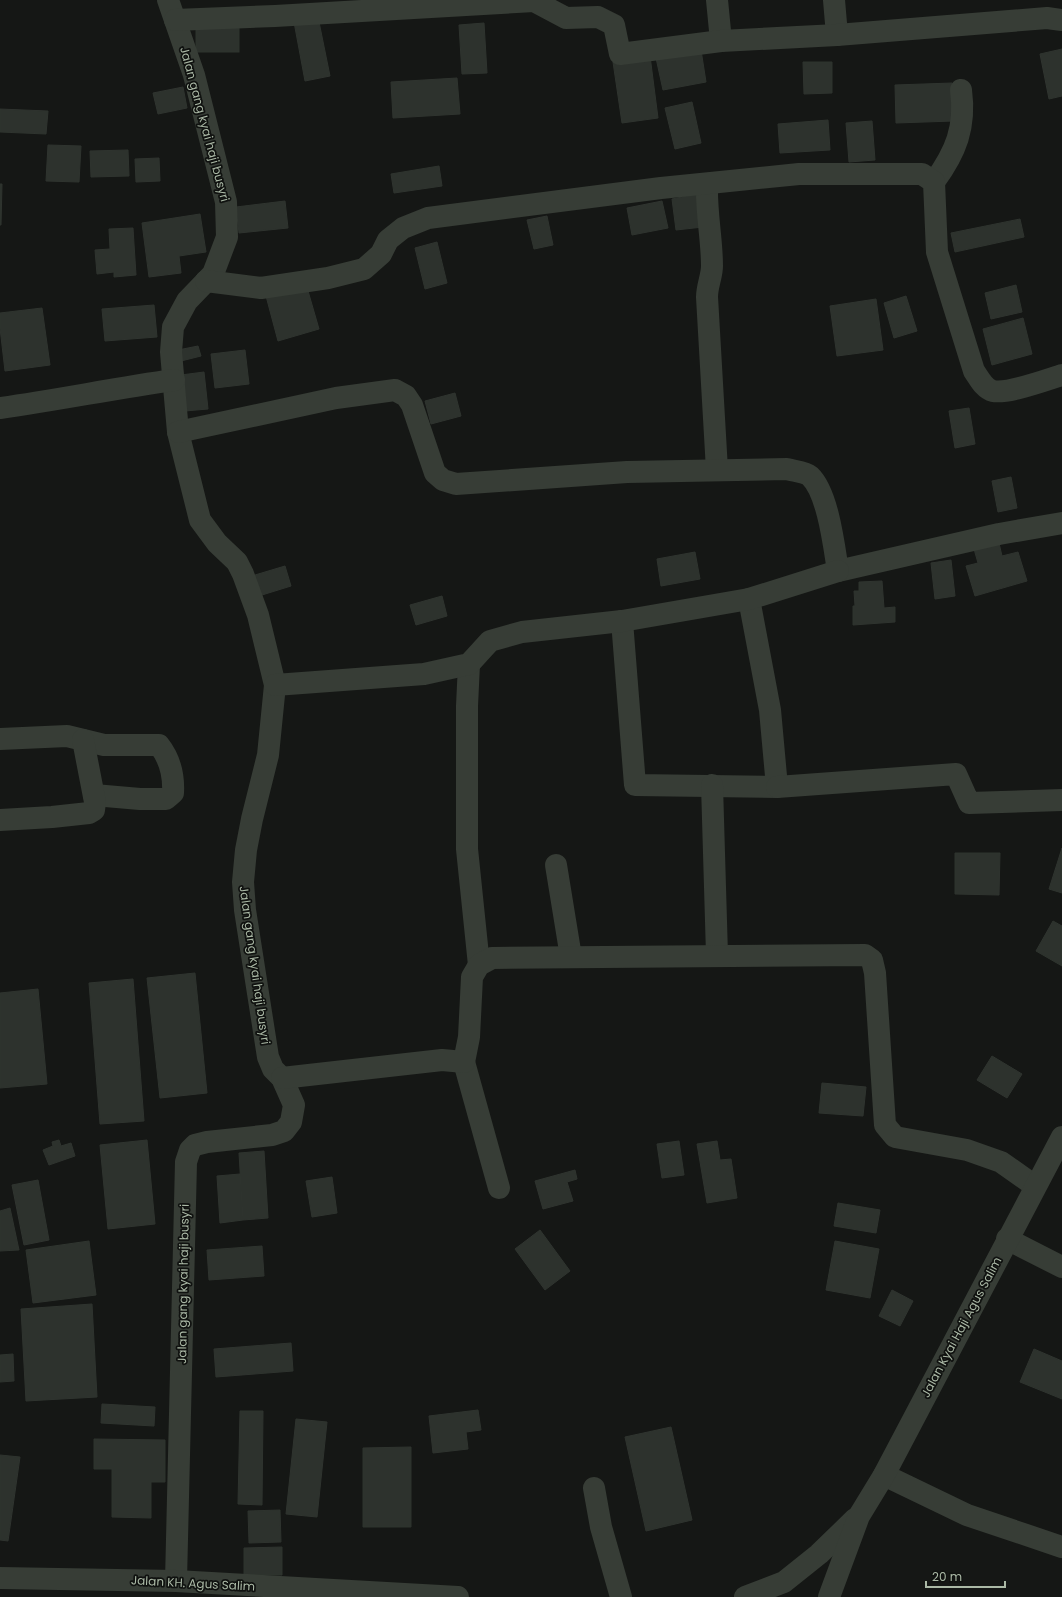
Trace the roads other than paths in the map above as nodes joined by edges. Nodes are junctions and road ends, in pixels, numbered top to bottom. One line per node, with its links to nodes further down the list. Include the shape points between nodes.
1 (717, 0): 6 (street)
2 (834, 0): 5 (street)
3 (172, 10): 6 (street, via 275,16 534,1 566,18 598,16 614,25 620,54); 10 (street, Jalan gang kyai haji busyri, via 194,75 226,202 227,238 213,274)
4 (1062, 20): 5 (street, via 1047,18)
5 (837, 35): 6 (street)
6 (721, 41)
7 (961, 90): 8 (street, via 963,104 958,137 953,154)
8 (934, 182): 9 (street, via 922,174 807,174); 11 (street, via 937,252 974,371 983,385 992,391 1008,390)
9 (707, 184): 10 (street, via 428,218 403,228 388,240 381,254 364,269 328,278 262,288); 15 (street, via 706,203 712,271 707,286 707,297)
10 (206, 281): 12 (street, Jalan gang kyai haji busyri, via 187,301 173,327)
11 (1062, 376)
12 (174, 380): 13 (street); 14 (street, Jalan gang kyai haji busyri)
13 (0, 408)
14 (178, 432): 15 (street, via 336,398 395,390 406,396 412,405 435,473 443,480 456,484 627,472); 21 (street, Jalan gang kyai haji busyri, via 200,520 217,543 237,562 243,574 258,615)
15 (717, 470): 17 (street, via 787,469 809,475 820,489)
16 (1062, 523): 17 (street, via 999,534)
17 (838, 571): 18 (street)
18 (748, 599): 19 (street); 25 (street, via 770,710)
19 (622, 621): 20 (street, via 522,632 490,641); 24 (street, via 635,785)
20 (469, 664): 21 (street, via 424,674); 32 (street, via 467,850)
21 (275, 686): 34 (street, Jalan gang kyai haji busyri, via 268,755 252,819 243,882 268,1057)
22 (0, 739): 23 (street, via 66,736)
23 (83, 740): 26 (street); 26 (street, via 104,745 158,745 167,756 174,780 173,793 166,799 140,800)
24 (712, 786): 25 (street); 30 (street)
25 (777, 786): 27 (street, via 956,774 968,803)
26 (94, 795): 28 (street, via 94,810 89,813)
27 (1062, 800)
28 (0, 820)
29 (556, 865): 31 (street)
30 (717, 955): 31 (street); 36 (street, via 869,957 875,973 885,1125 895,1137 967,1150 1001,1162)
31 (571, 957): 32 (street, via 492,958)
32 (479, 966): 33 (street, via 472,977 469,1037)
33 (464, 1062): 34 (street, via 442,1060); 37 (street)
34 (282, 1078): 45 (street, Jalan gang kyai haji busyri, via 294,1105 291,1122 284,1131 272,1135 195,1145 190,1150 186,1162)
35 (1062, 1137): 36 (street, Jalan Kyai Haji Agus Salim)
36 (1035, 1186): 38 (street, Jalan Kyai Haji Agus Salim)
37 (498, 1188)
38 (1007, 1239): 39 (street); 40 (street, Jalan Kyai Haji Agus Salim)
39 (1062, 1267)
40 (884, 1475): 42 (street, Jalan Kyai Haji Agus Salim); 43 (street, via 968,1515)
41 (594, 1488): 48 (street, via 601,1527)
42 (859, 1516): 49 (street, via 819,1554 784,1582); 50 (street)
43 (1062, 1547)
44 (0, 1578): 45 (street, Jalan KH. Agus Salim)
45 (176, 1581): 46 (street, Jalan KH. Agus Salim)
46 (284, 1592): 47 (street, Jalan KH. Agus Salim)
47 (458, 1597)
48 (621, 1597)
49 (745, 1597)
50 (829, 1597)

